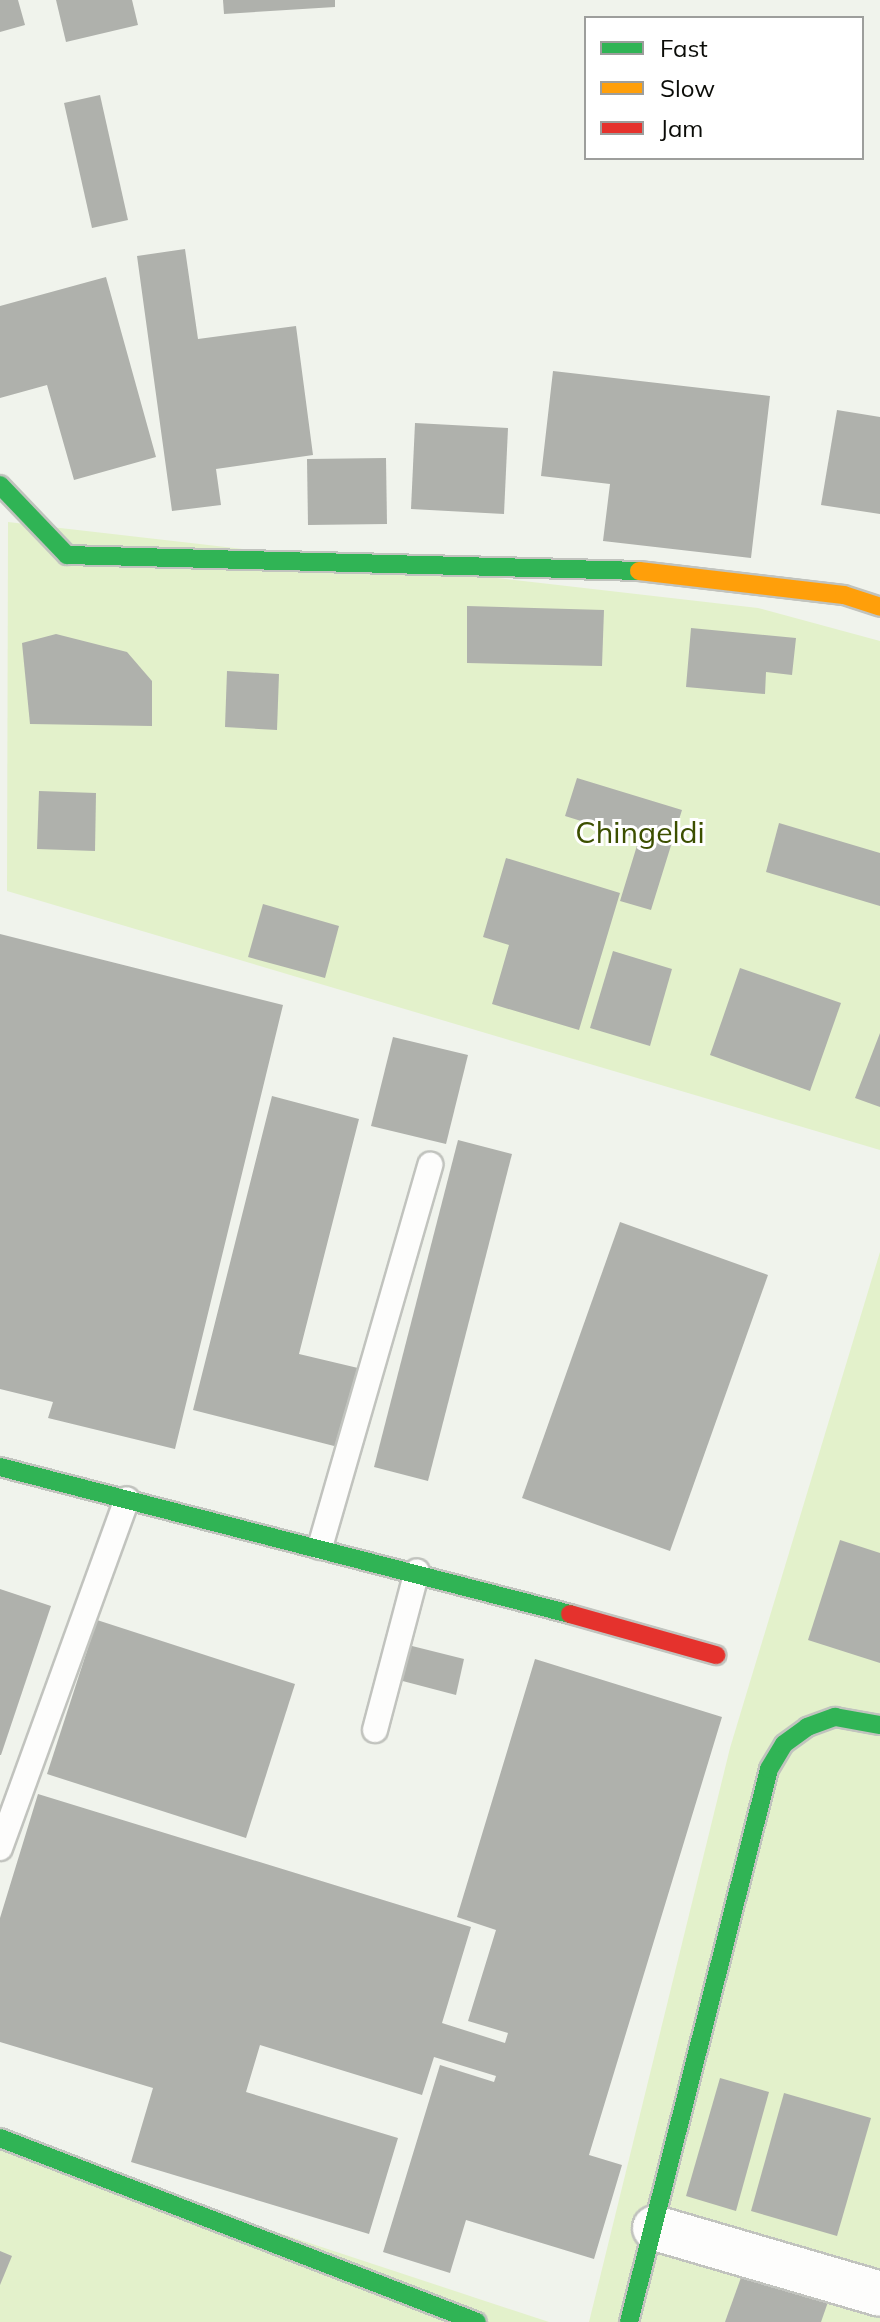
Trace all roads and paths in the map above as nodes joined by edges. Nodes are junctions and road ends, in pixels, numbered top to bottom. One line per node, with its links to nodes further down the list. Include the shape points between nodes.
1 (0, 485): 2 (street, via 67,555 610,568 844,595)
2 (880, 607)
3 (430, 1165): 6 (lane)
4 (0, 1467): 5 (street)
5 (127, 1499): 6 (street); 11 (lane)
6 (320, 1547): 7 (street)
7 (417, 1571): 8 (street); 10 (lane)
8 (716, 1655)
9 (880, 1725): 13 (street, via 835,1717 807,1727 784,1744 769,1769)
10 (375, 1730)
11 (0, 1848)
12 (0, 2138): 15 (street)
13 (655, 2228): 14 (street); 16 (street)
14 (880, 2294)
15 (477, 2322)
16 (629, 2322)

